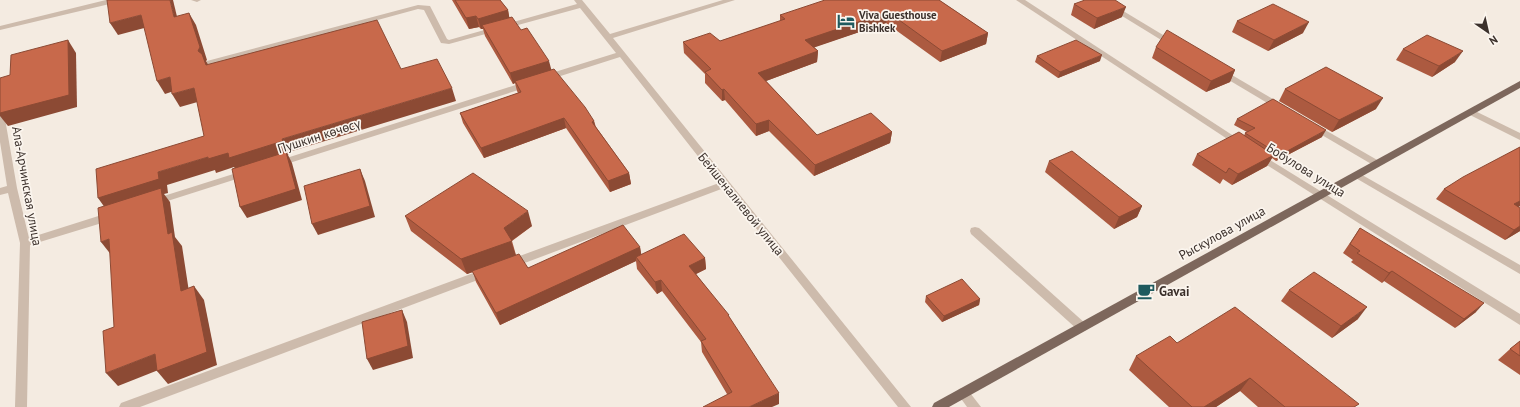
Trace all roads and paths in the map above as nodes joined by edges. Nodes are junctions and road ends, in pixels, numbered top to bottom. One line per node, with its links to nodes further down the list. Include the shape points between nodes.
1 (115, 0): 6 (street)
2 (731, 0): 7 (street)
3 (1020, 0): 25 (street, Бобулова улица)
4 (1100, 0): 8 (street)
5 (580, 2): 7 (street, Бейшеналиевой улица); 10 (street, via 450,42 444,41 427,8 418,7)
6 (0, 28)
7 (608, 37): 9 (street, Бейшеналиевой улица)
8 (1181, 48)
9 (622, 54): 19 (street, Пушкин көчөсү); 22 (street, Бейшеналиевой улица)
10 (210, 63)
11 (1214, 68): 13 (street)
12 (1520, 84): 14 (main road, Рыскулова улица)
13 (1289, 112)
14 (1471, 112): 17 (street); 18 (main road, Рыскулова улица)
15 (0, 114): 23 (street, Ала-Арчинская улица)
16 (1302, 120): 18 (street)
17 (1520, 137)
18 (1376, 163): 21 (main road, Рыскулова улица)
19 (267, 167)
20 (252, 172): 26 (street)
21 (1357, 175): 25 (main road, Рыскулова улица); 30 (street)
22 (726, 184): 35 (street); 36 (street, Бейшеналиевой улица)
23 (12, 188): 24 (street); 29 (street, Ала-Арчинская улица)
24 (0, 192)
25 (1320, 195): 31 (street, Бобулова улица); 32 (main road, Рыскулова улица)
26 (146, 205)
27 (123, 212): 29 (street)
28 (975, 231): 32 (street)
29 (25, 243): 34 (street, Ала-Арчинская улица)
30 (1520, 270)
31 (1520, 320)
32 (1082, 327): 33 (main road, Рыскулова улица)
33 (963, 393): 37 (main road, Рыскулова улица); 38 (street)
34 (21, 407)
35 (125, 407)
36 (905, 407)
37 (938, 407)
38 (975, 407)

